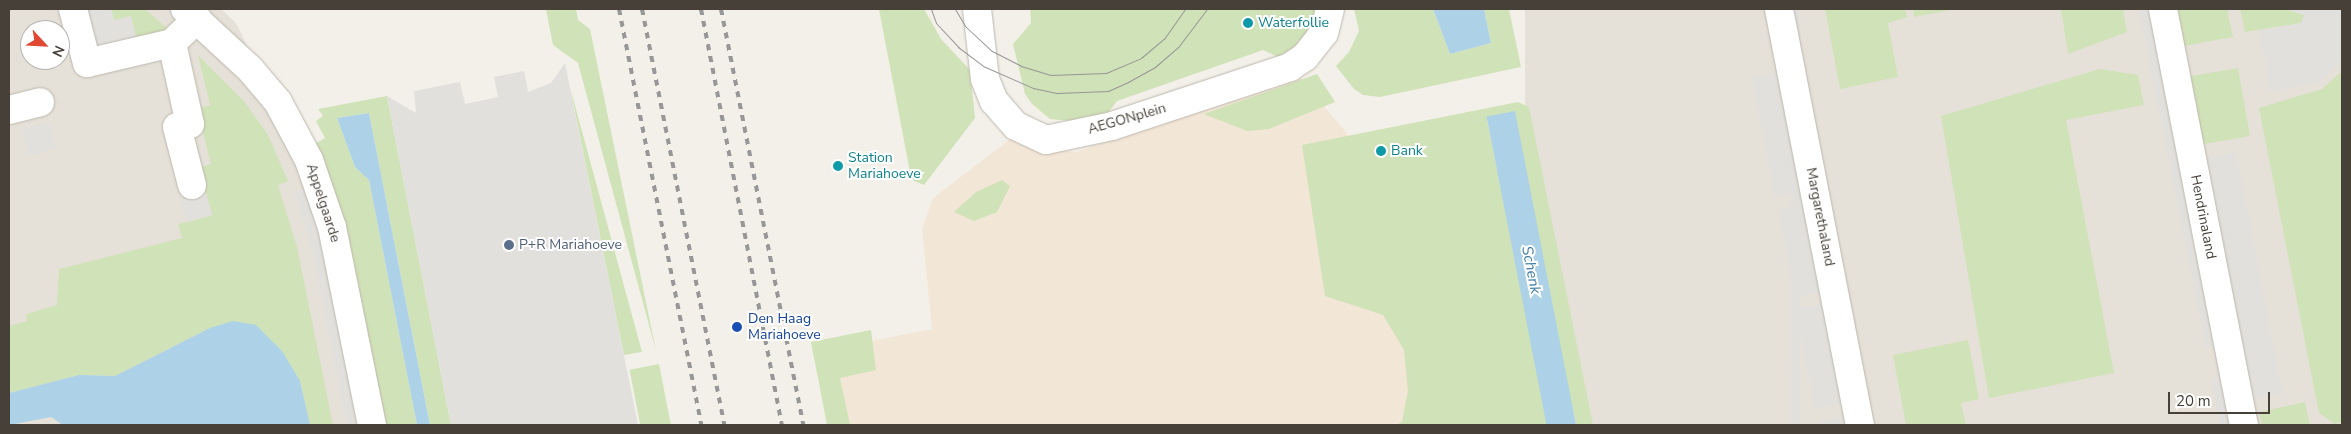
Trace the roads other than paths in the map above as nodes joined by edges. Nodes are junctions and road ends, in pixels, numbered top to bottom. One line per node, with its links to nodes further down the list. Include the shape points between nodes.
1 (73, 9): 7 (street, via 87,63)
2 (976, 9): 3 (street, AEGONplein, via 985,79 994,101 1016,126 1046,140 1112,126 1290,67 1305,57 1324,32)
3 (1330, 9)
4 (1778, 9): 12 (street, Margarethaland)
5 (2162, 9): 13 (street, Hendrinaland)
6 (191, 14): 7 (street, Appelgaarde); 11 (street, Appelgaarde, via 250,69 278,102 309,160 332,227)
7 (172, 43): 10 (street, via 190,124 177,127)
8 (40, 102): 9 (street)
9 (9, 110)
10 (192, 185)
11 (372, 425)
12 (1860, 425)
13 (2244, 425)

